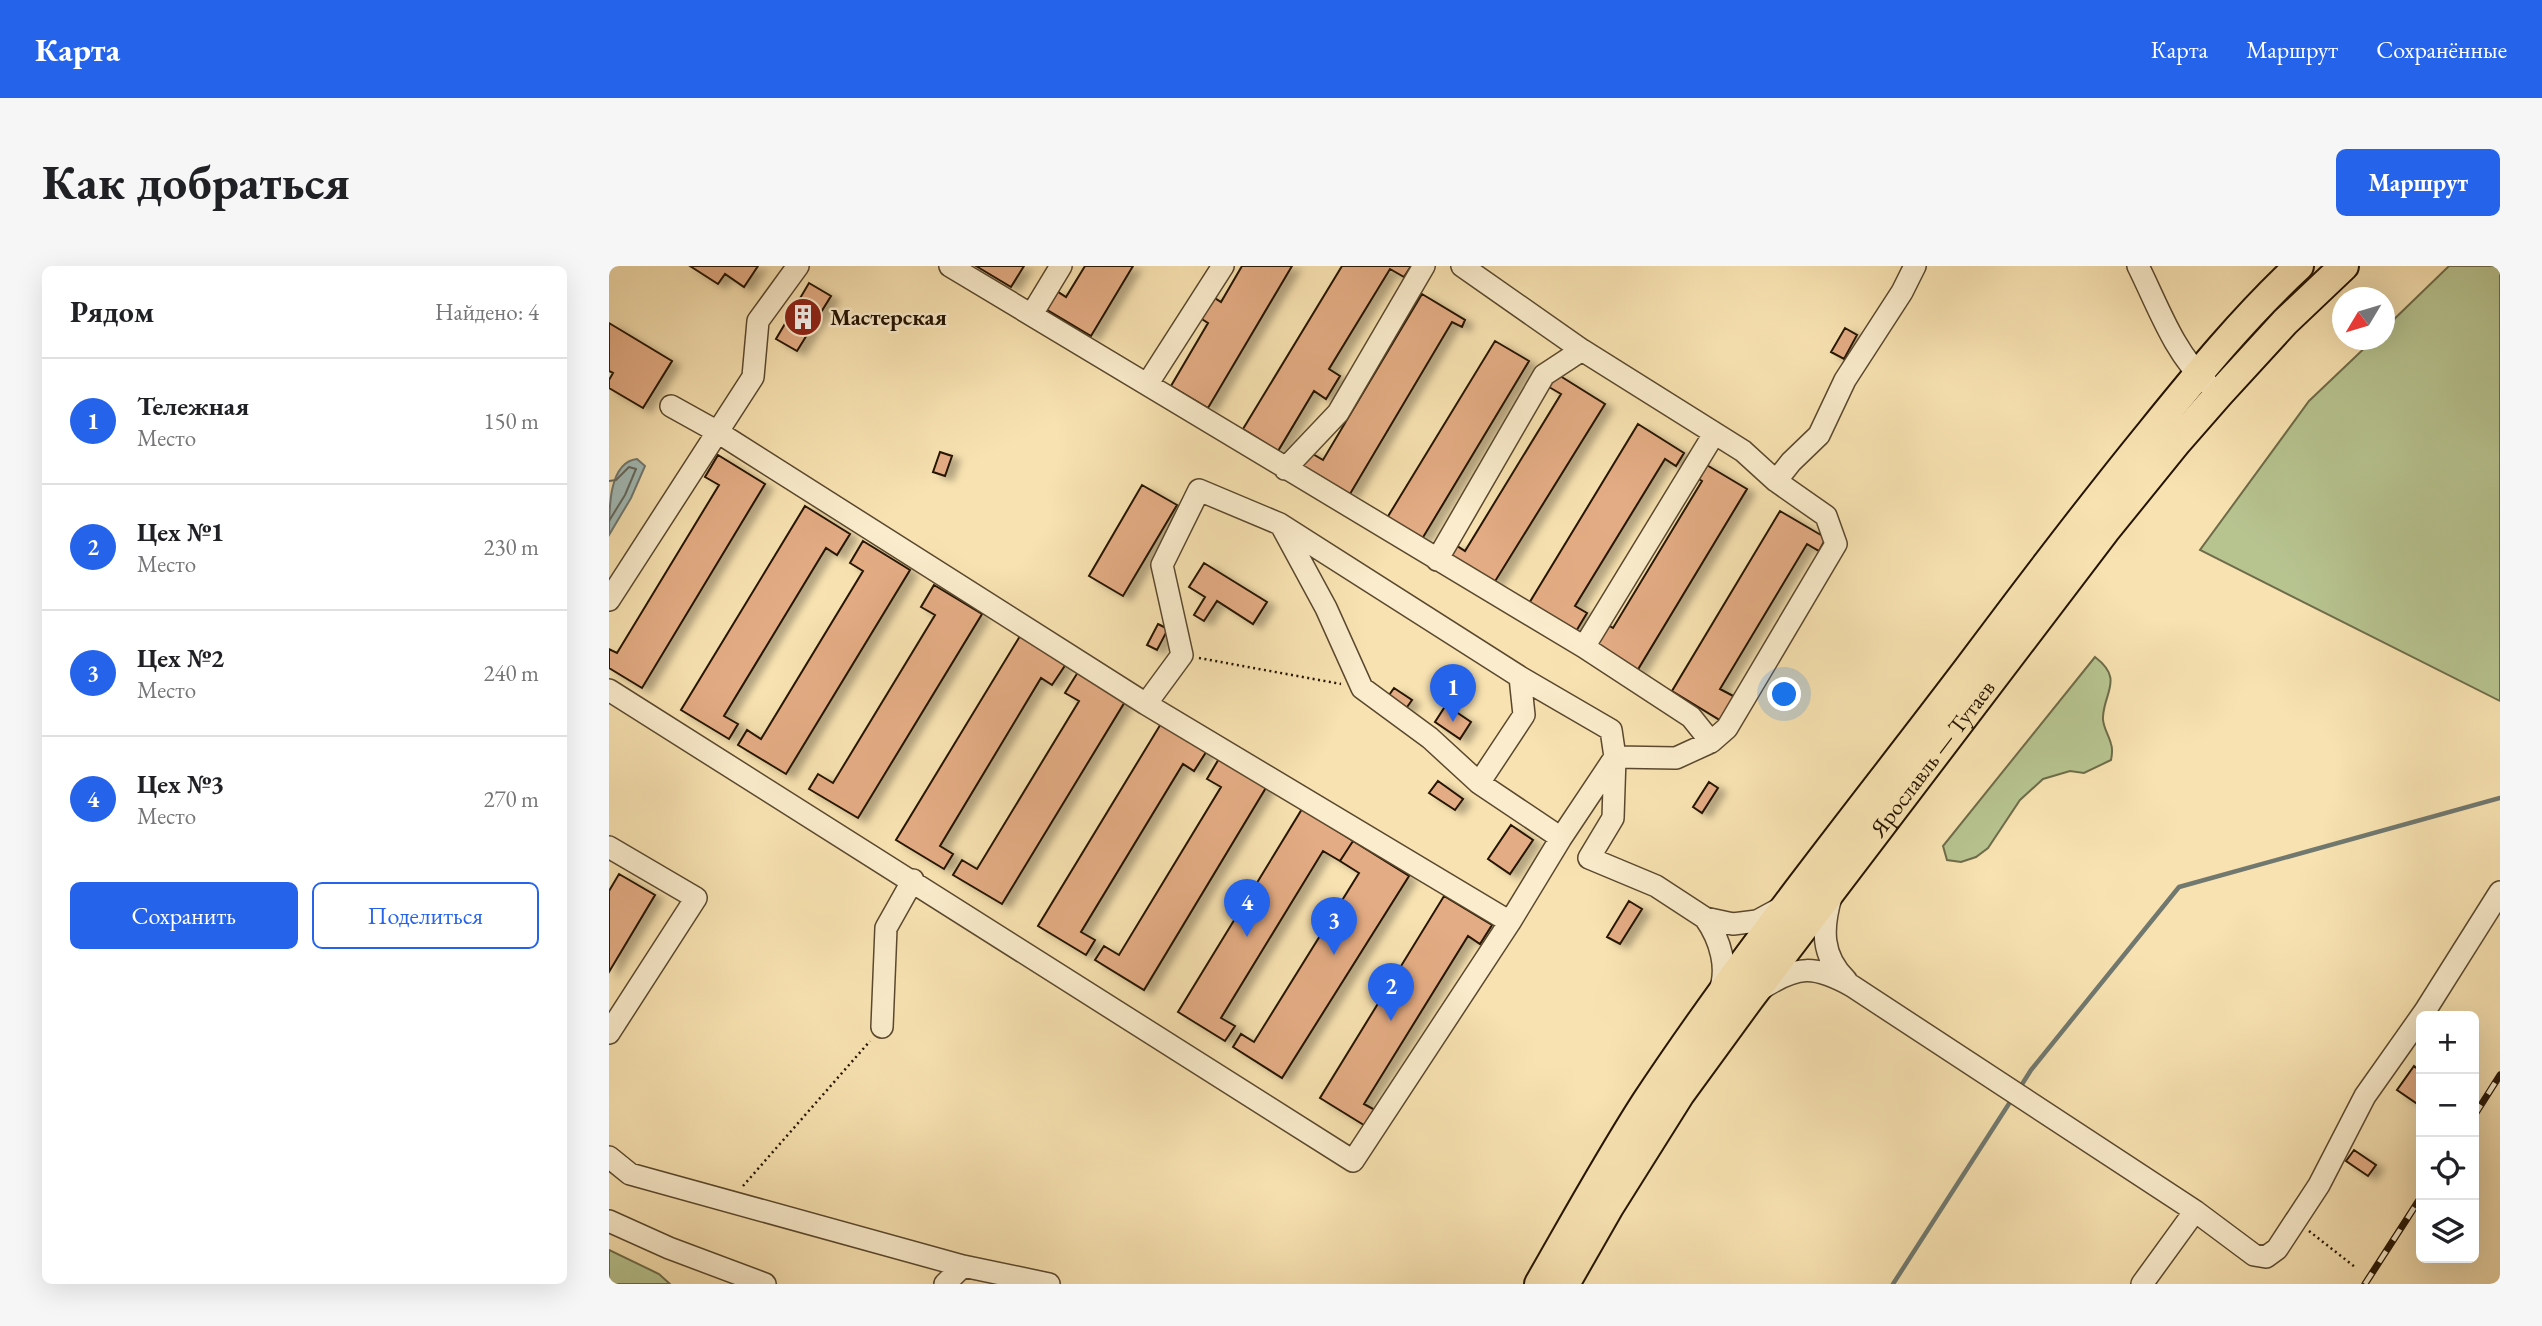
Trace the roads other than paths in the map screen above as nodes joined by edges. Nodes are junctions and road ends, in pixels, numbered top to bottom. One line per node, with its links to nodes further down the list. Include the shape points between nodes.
1 (798, 266): 17 (street, via 758,321 753,377)
2 (950, 266): 11 (street)
3 (1061, 266): 11 (street)
4 (1223, 266): 14 (street)
5 (1424, 266): 19 (street, via 1338,412)
6 (1462, 266): 12 (street)
7 (1915, 266): 20 (street, via 1845,380 1819,435)
8 (2138, 266): 13 (street, via 2172,337)
9 (2299, 266): 13 (main road, Ярославль — Тутаев)
10 (2344, 266): 15 (main road, Ярославль — Тутаев)
11 (1032, 314): 14 (street)
12 (1582, 350): 18 (street); 22 (street, via 1544,375)
13 (2197, 374): 15 (street); 36 (main road, Ярославль — Тутаев)
14 (1148, 383): 19 (street)
15 (2219, 394): 34 (main road, Ярославль — Тутаев, via 2105,531)
16 (671, 406): 17 (street)
17 (716, 431): 23 (street); 27 (street)
18 (1714, 434): 20 (street); 24 (street)
19 (1285, 469): 22 (street)
20 (1776, 481): 28 (street, via 1826,516 1836,544 1727,728)
21 (1280, 524): 25 (street); 27 (street, via 1199,490 1162,565 1182,655); 30 (street, via 1326,608 1362,688 1430,738)
22 (1437, 560): 24 (street)
23 (609, 600)
24 (1584, 647): 28 (street, via 1691,717)
25 (1520, 677): 29 (street, via 1611,730); 30 (street, via 1524,715)
26 (609, 690): 33 (street)
27 (1146, 704): 38 (street)
28 (1710, 742): 29 (street, via 1676,758)
29 (1615, 757): 31 (street); 37 (street, via 1613,818 1588,858 1656,886)
30 (1479, 783): 31 (street)
31 (1561, 838): 38 (street)
32 (609, 847): 43 (street, via 696,898)
33 (913, 880): 38 (street, via 1353,1161); 42 (street, via 886,928)
34 (1832, 891): 39 (street, via 1824,937 1829,957); 40 (main road, Ярославль — Тутаев)
35 (2500, 892): 45 (street, via 2365,1096 2319,1185 2277,1249 2266,1257 2254,1255)
36 (1786, 905): 37 (street, via 1757,921 1733,924); 41 (main road, Ярославль — Тутаев)
37 (1705, 918): 41 (street, via 1717,935 1723,963 1722,986)
38 (1510, 922)
39 (1852, 986): 40 (street, via 1829,973 1795,971); 45 (street)
40 (1750, 998): 52 (main road, Ярославль — Тутаев, via 1681,1094)
41 (1710, 1009): 51 (main road, Ярославль — Тутаев, via 1646,1104)
42 (882, 1027)
43 (609, 1033)
44 (609, 1157): 47 (street, via 630,1174)
45 (2195, 1211): 53 (street)
46 (609, 1221): 48 (street)
47 (963, 1266): 49 (street); 50 (street)
48 (765, 1284)
49 (945, 1284)
50 (1049, 1284)
51 (1539, 1284)
52 (1565, 1284)
53 (2142, 1284)

